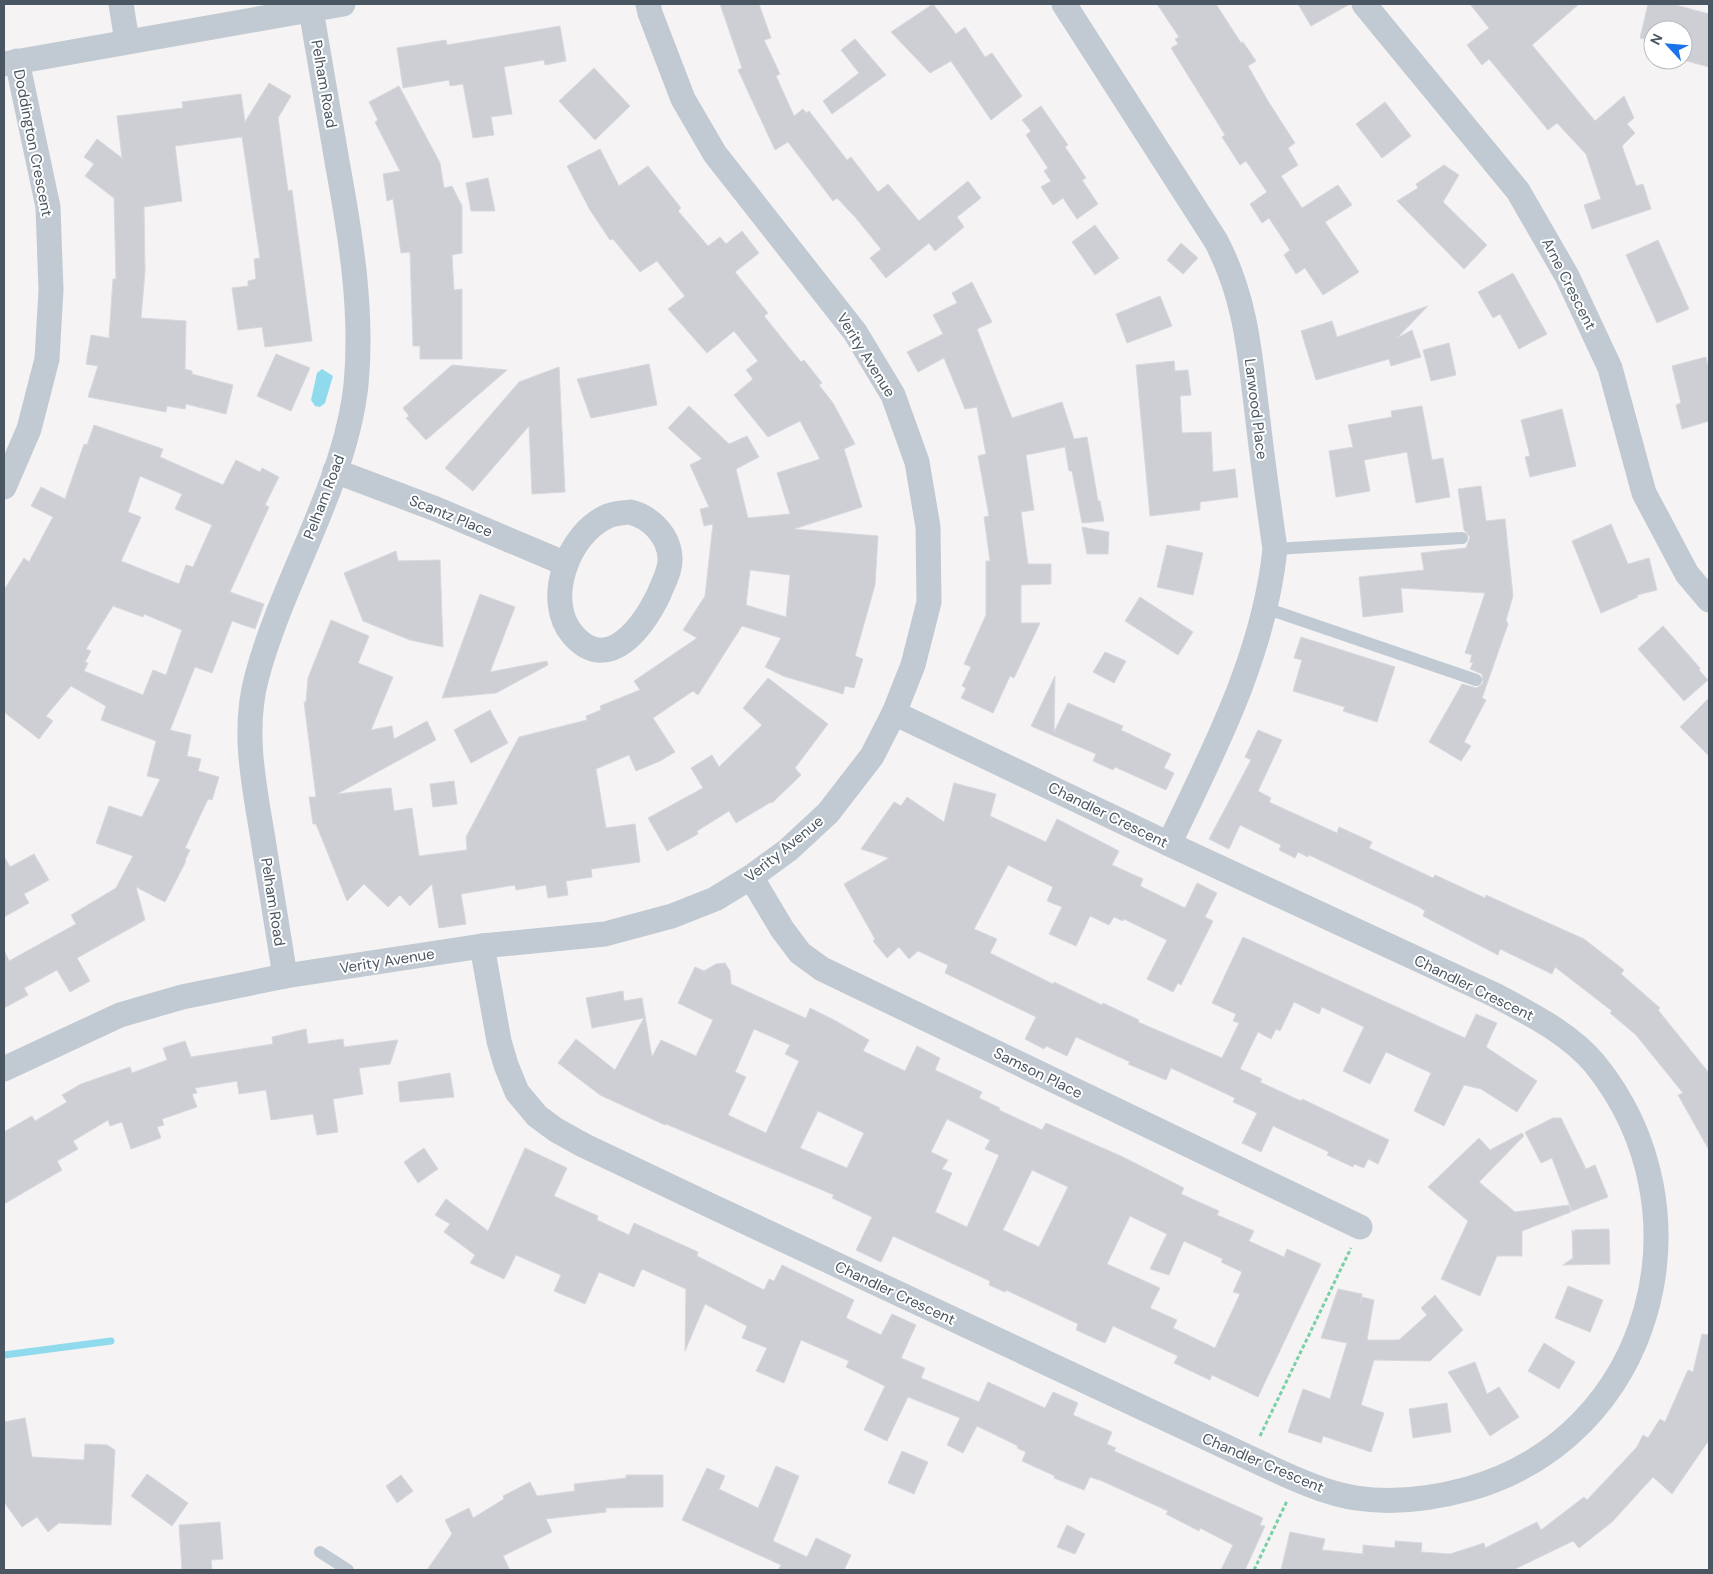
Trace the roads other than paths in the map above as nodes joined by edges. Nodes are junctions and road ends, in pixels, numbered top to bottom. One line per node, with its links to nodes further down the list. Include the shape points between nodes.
1 (120, 4): 7 (street)
2 (343, 4): 6 (street, Doddington Crescent)
3 (648, 4): 17 (street, Verity Avenue, via 683,99 714,154 855,332 892,395 917,462 928,527 929,602 913,665)
4 (1064, 4): 12 (street, Larwood Place, via 1216,241 1230,269 1241,300 1250,355)
5 (1364, 4): 14 (street, Arne Crescent, via 1518,191 1562,267 1610,368 1644,493 1687,574)
6 (311, 10): 7 (street, Doddington Crescent); 9 (street, Pelham Road, via 347,215 359,347 348,432)
7 (127, 41): 8 (street, Doddington Crescent)
8 (10, 63): 10 (street, Doddington Crescent, via 48,207 51,290 47,359 29,429)
9 (335, 471): 13 (street, Scantz Place); 21 (street, Pelham Road, via 267,644 256,678 249,735)
10 (4, 487)
11 (1462, 538): 12 (lane)
12 (1275, 549): 15 (street, Larwood Place)
13 (566, 564): 13 (street, via 585,534 597,523 608,516 630,512 657,528 666,541 670,558 667,576 642,624 619,646 600,650 588,647 566,626 560,609 560,587)
14 (1709, 600)
15 (1265, 608): 16 (lane); 18 (street, Larwood Place, via 1221,736)
16 (1476, 680)
17 (894, 713): 18 (street, Chandler Crescent); 19 (street, Verity Avenue, via 872,756 828,813 788,850)
18 (1169, 844): 20 (street, Chandler Crescent, via 1495,995 1542,1021 1594,1063 1632,1120 1644,1148 1656,1196 1659,1234 1656,1278 1640,1334 1600,1404 1577,1429 1530,1463 1488,1483 1409,1501 1356,1498 1321,1490 1248,1459 583,1146 537,1116 517,1092 499,1040)
19 (751, 877): 20 (street, Verity Avenue, via 715,900 672,916 605,934); 23 (street, Samson Place, via 800,953 822,969)
20 (482, 946): 21 (street, Verity Avenue)
21 (285, 976): 22 (street, Verity Avenue, via 182,997 120,1015)
22 (4, 1069)
23 (1360, 1227)
24 (320, 1552): 25 (lane)
25 (348, 1570)

